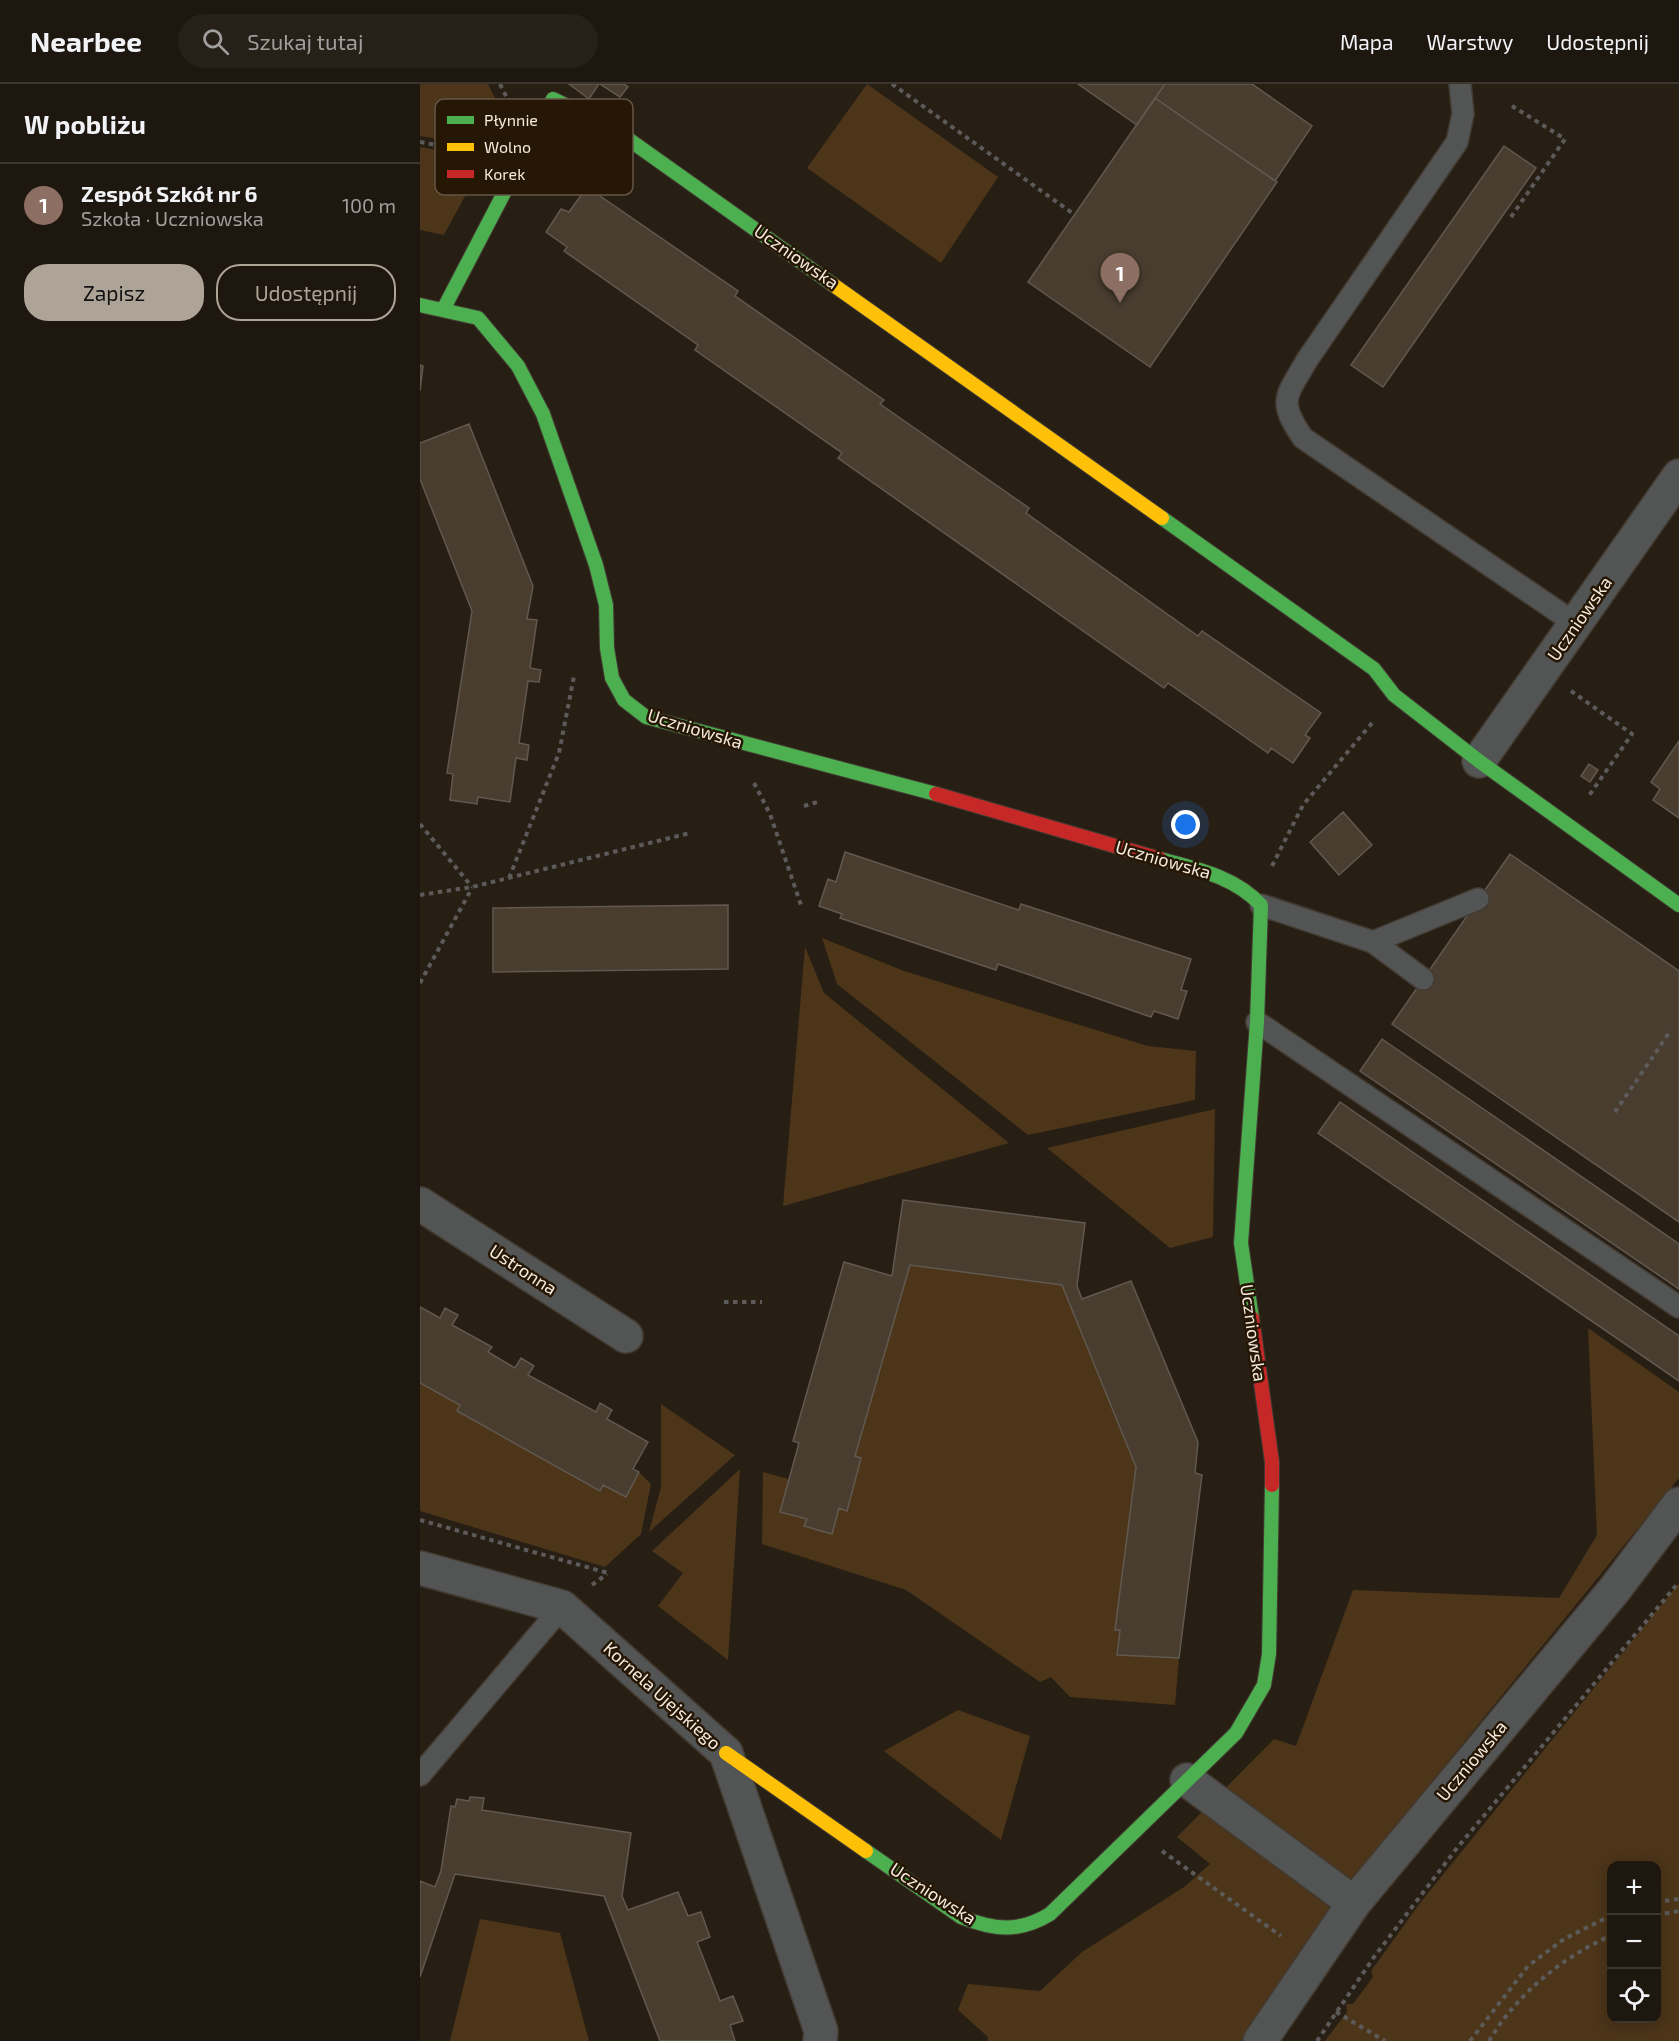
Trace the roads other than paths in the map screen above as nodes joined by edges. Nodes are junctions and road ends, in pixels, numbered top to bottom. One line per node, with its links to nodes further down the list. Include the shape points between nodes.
1 (1460, 84): 7 (lane, via 1463,114 1457,142 1307,360 1287,396 1287,415 1303,438)
2 (633, 143): 8 (street, Uczniowska, via 1374,669 1394,695)
3 (503, 195): 5 (street, Uczniowska)
4 (420, 305): 5 (street, Uczniowska)
5 (444, 308): 10 (street, Uczniowska, via 478,318 498,338 543,414 596,565 606,605 612,678 624,700 646,717 1005,813 1219,876 1248,891)
6 (1679, 476): 7 (street, Uczniowska)
7 (1576, 624): 8 (street, Uczniowska)
8 (1479, 761): 11 (street, Uczniowska)
9 (1478, 899): 12 (lane)
10 (1261, 905): 12 (lane); 14 (street, Uczniowska)
11 (1679, 905)
12 (1373, 942): 13 (lane)
13 (1424, 979)
14 (1257, 1022): 16 (lane); 23 (street, Uczniowska, via 1240,1243 1272,1462 1269,1654 1264,1685 1236,1733)
15 (420, 1204): 17 (street, Ustronna)
16 (1679, 1307)
17 (626, 1336)
18 (1679, 1504): 24 (street, Uczniowska, via 1615,1589)
19 (420, 1568): 20 (street, Kornela Ujejskiego)
20 (562, 1607): 21 (street, Kornela Ujejskiego); 22 (lane)
21 (726, 1753): 23 (street, Uczniowska, via 961,1917 987,1928 1008,1930 1033,1926 1050,1914); 25 (street, Kornela Ujejskiego, via 821,2031)
22 (420, 1775)
23 (1187, 1780): 24 (street)
24 (1354, 1903): 26 (street, Uczniowska)
25 (820, 2041)
26 (1260, 2041)

